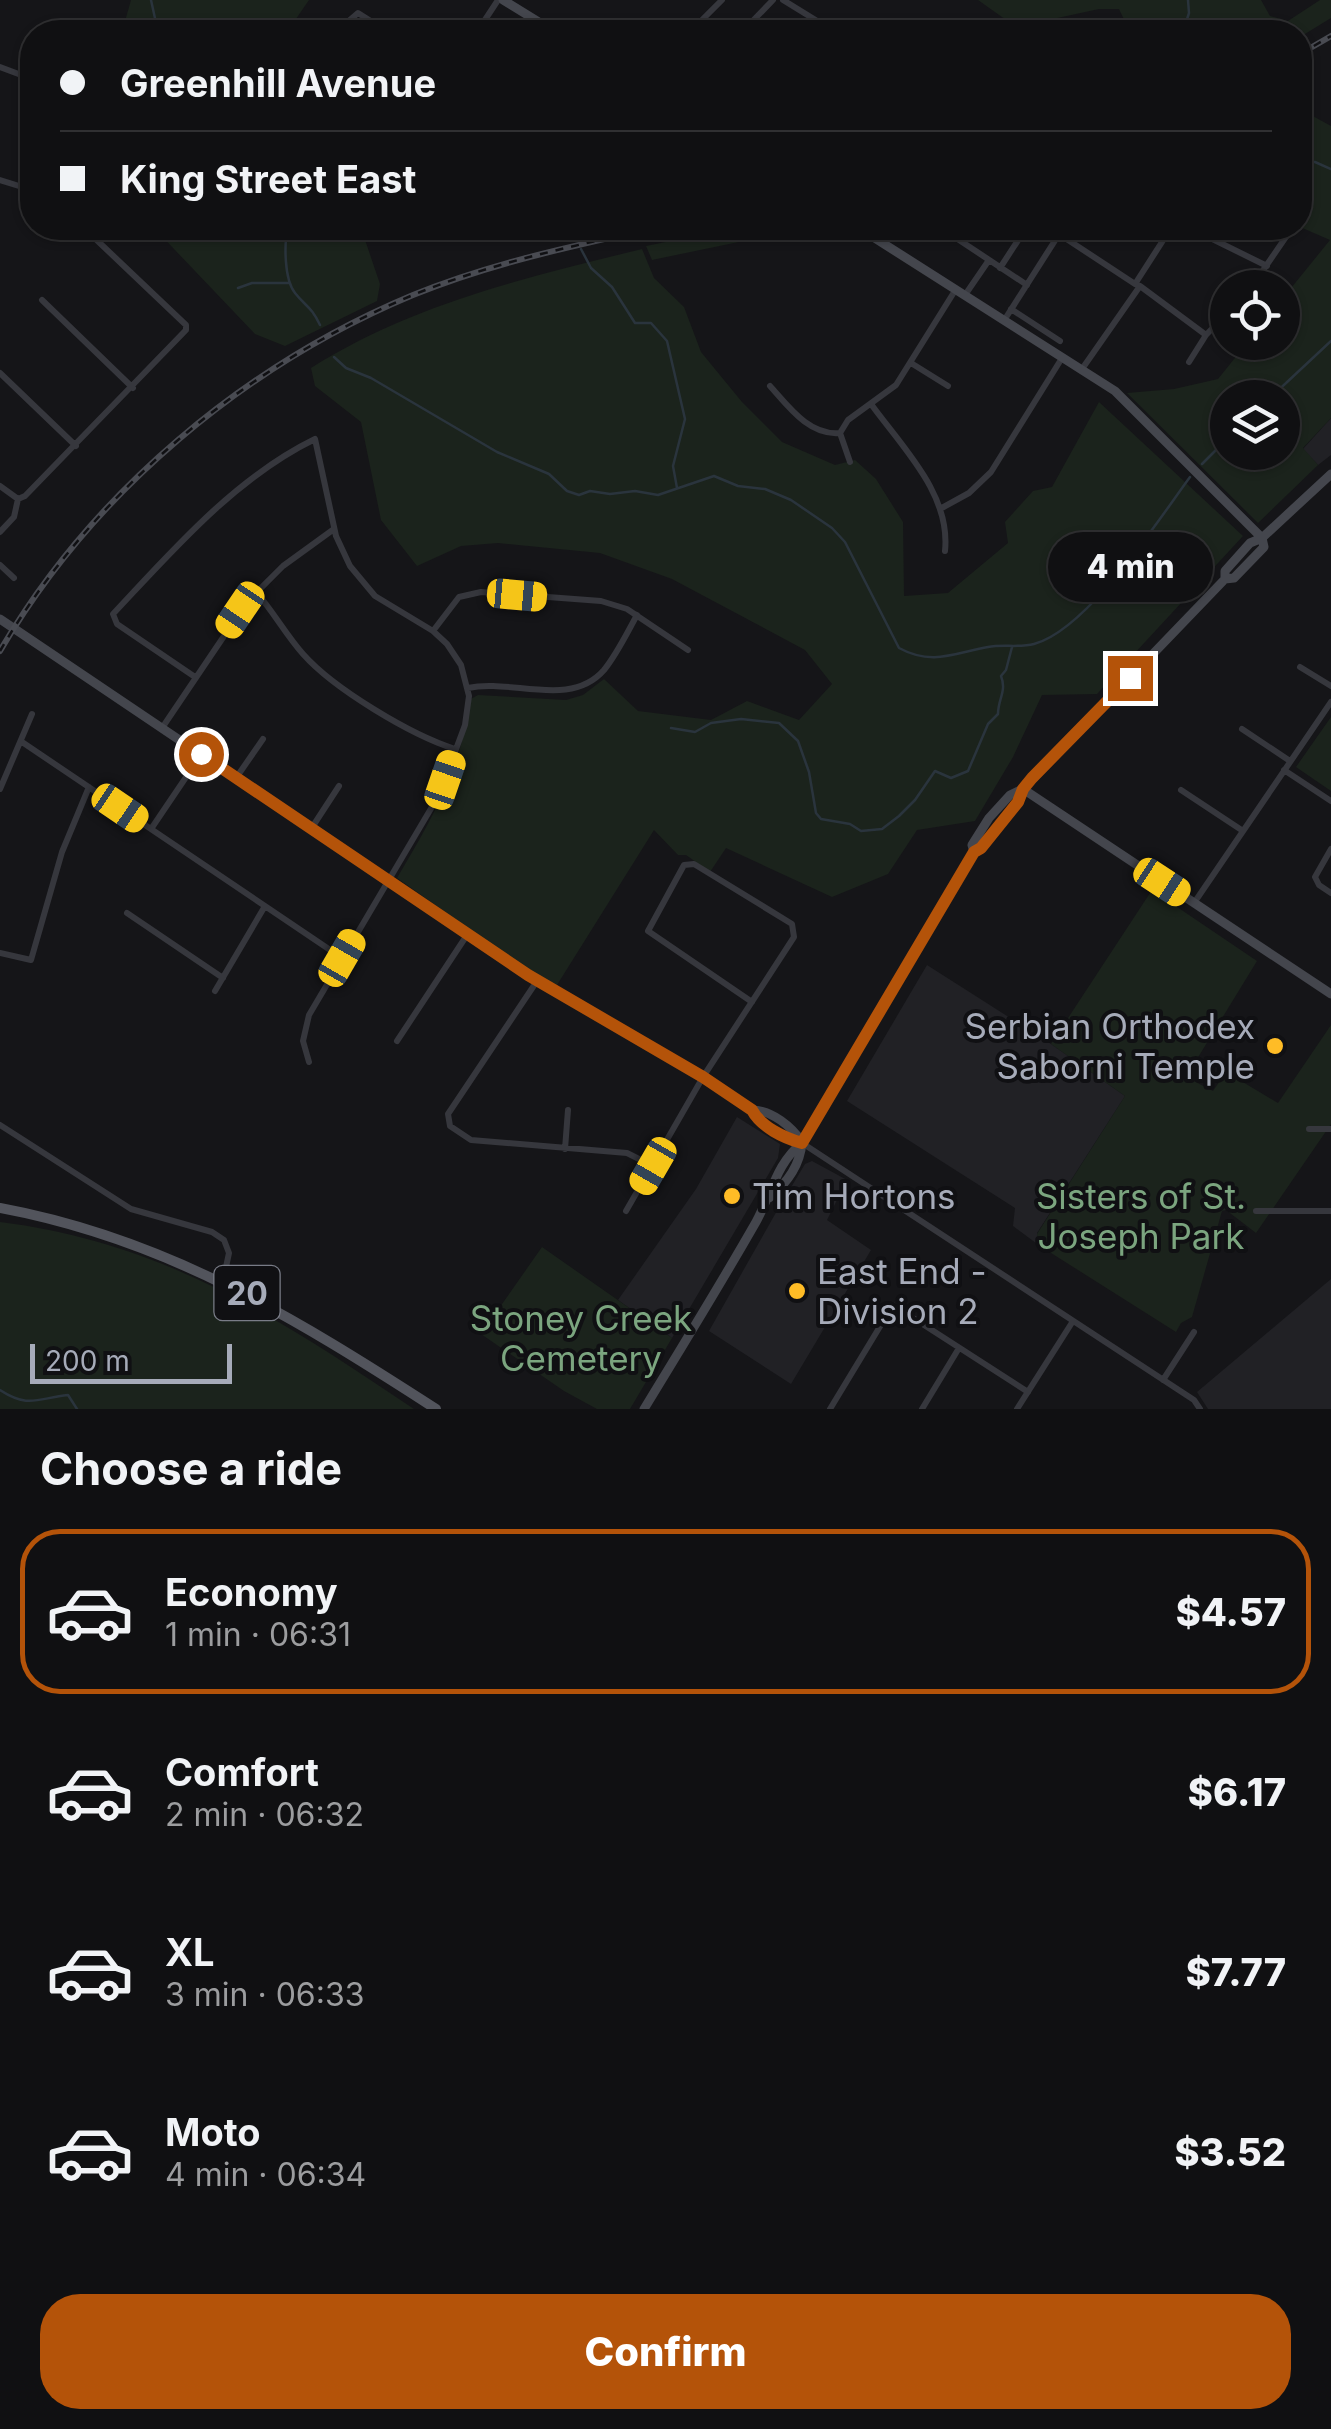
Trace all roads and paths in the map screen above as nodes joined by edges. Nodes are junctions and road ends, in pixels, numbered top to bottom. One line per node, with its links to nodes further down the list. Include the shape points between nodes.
1 (500, 0): 5 (street)
2 (722, 0): 6 (street)
3 (772, 0): 7 (street)
4 (783, 0): 8 (street)
5 (534, 20)
6 (702, 20)
7 (753, 20)
8 (816, 20)
9 (97, 240): 36 (street, via 186,325)
10 (878, 240): 23 (street)
11 (959, 240): 18 (street)
12 (1018, 240): 20 (street)
13 (1055, 240): 22 (street)
14 (1074, 240): 15 (street, via 1136,284)
15 (1164, 240)
16 (1215, 240): 19 (street)
17 (1284, 240): 19 (street)
18 (989, 260): 20 (street); 23 (street)
19 (1268, 266): 21 (street)
20 (1000, 268): 22 (street)
21 (1265, 270)
22 (1026, 286): 25 (street)
23 (961, 292): 25 (street); 31 (street)
24 (42, 300): 36 (street)
25 (1008, 314): 28 (street); 29 (street)
26 (1210, 330): 27 (street)
27 (1206, 334): 30 (street); 32 (street, via 1140,286)
28 (1060, 341)
29 (1062, 358): 32 (street); 44 (street, via 991,472 969,494)
30 (1189, 362)
31 (910, 363): 35 (street); 37 (street, via 896,385)
32 (1082, 370): 47 (street, via 1114,391)
33 (0, 374): 39 (street)
34 (770, 386): 38 (street, via 800,419)
35 (948, 386)
36 (133, 388): 39 (street)
37 (871, 404): 38 (street); 44 (street)
38 (840, 433): 40 (street)
39 (76, 446): 43 (street)
40 (850, 462)
41 (1331, 474): 47 (street)
42 (0, 486): 43 (street)
43 (18, 498): 46 (street, via 14,517)
44 (940, 508): 48 (street)
45 (334, 529): 51 (street); 54 (street, via 362,582); 57 (street, via 316,439 189,533 113,614 117,624)
46 (0, 532)
47 (1262, 538): 74 (street, via 1250,543 1225,579)
48 (945, 551)
49 (0, 566): 50 (street)
50 (14, 578)
51 (256, 592): 57 (street); 66 (street, via 325,675 410,730)
52 (637, 615): 54 (street, via 601,601 474,592 451,604); 55 (street); 59 (street, via 604,670 578,687)
53 (0, 619): 62 (street)
54 (433, 632): 59 (street, via 455,654)
55 (688, 650)
56 (1300, 666): 58 (street)
57 (195, 677): 62 (street)
58 (1331, 686)
59 (468, 688): 66 (street)
60 (1331, 702): 68 (street)
61 (32, 714): 65 (street)
62 (162, 728): 67 (street)
63 (1242, 729): 68 (street)
64 (263, 738): 70 (street)
65 (22, 742): 71 (street); 73 (street)
66 (456, 749): 81 (street, via 440,794)
67 (201, 754): 70 (street); 77 (street)
68 (1290, 762): 69 (street)
69 (1284, 770): 76 (street); 79 (street)
70 (236, 778): 78 (street)
71 (89, 786): 77 (street); 87 (street, via 31,960)
72 (339, 786): 78 (street)
73 (0, 788)
74 (1023, 789): 83 (street); 101 (street, via 990,818 972,846)
75 (1180, 790): 79 (street)
76 (1331, 801)
77 (151, 828): 84 (street)
78 (312, 828): 81 (street)
79 (1243, 831): 83 (street)
80 (1331, 850): 82 (street, via 1315,878)
81 (388, 879): 86 (street); 88 (street)
82 (1331, 893)
83 (1194, 903): 92 (street)
84 (265, 906): 88 (street); 89 (street)
85 (127, 913): 89 (street)
86 (467, 935): 90 (street); 94 (street)
87 (0, 953)
88 (342, 958): 95 (street, via 309,1015 303,1041)
89 (223, 978): 91 (street)
90 (537, 981): 96 (street); 102 (street, via 448,1120 471,1140)
91 (215, 991)
92 (1331, 994)
93 (752, 1002): 93 (street, via 795,930 694,864 684,865 648,931); 96 (street)
94 (397, 1041)
95 (310, 1062)
96 (703, 1077): 101 (street, via 793,1129); 103 (street)
97 (568, 1110): 102 (street)
98 (0, 1125): 108 (street, via 131,1209 220,1236 229,1253)
99 (1309, 1129): 100 (street)
100 (1331, 1130)
101 (802, 1143): 109 (street); 115 (street, via 801,1157 768,1199)
102 (565, 1148): 103 (street, via 627,1153)
103 (653, 1166): 105 (street)
104 (0, 1208): 108 (main road, 20, via 147,1248)
105 (626, 1211)
106 (1256, 1211): 107 (street)
107 (1331, 1211)
108 (223, 1281): 114 (main road, 20)
109 (1074, 1321): 112 (street); 113 (street)
110 (1194, 1332): 112 (street)
111 (959, 1348): 113 (street); 116 (street, via 892,1306); 117 (street)
112 (1164, 1380): 119 (street)
113 (1028, 1392): 118 (street)
114 (436, 1409)
115 (644, 1409)
116 (830, 1409)
117 (922, 1409)
118 (1016, 1409)
119 (1200, 1409)

